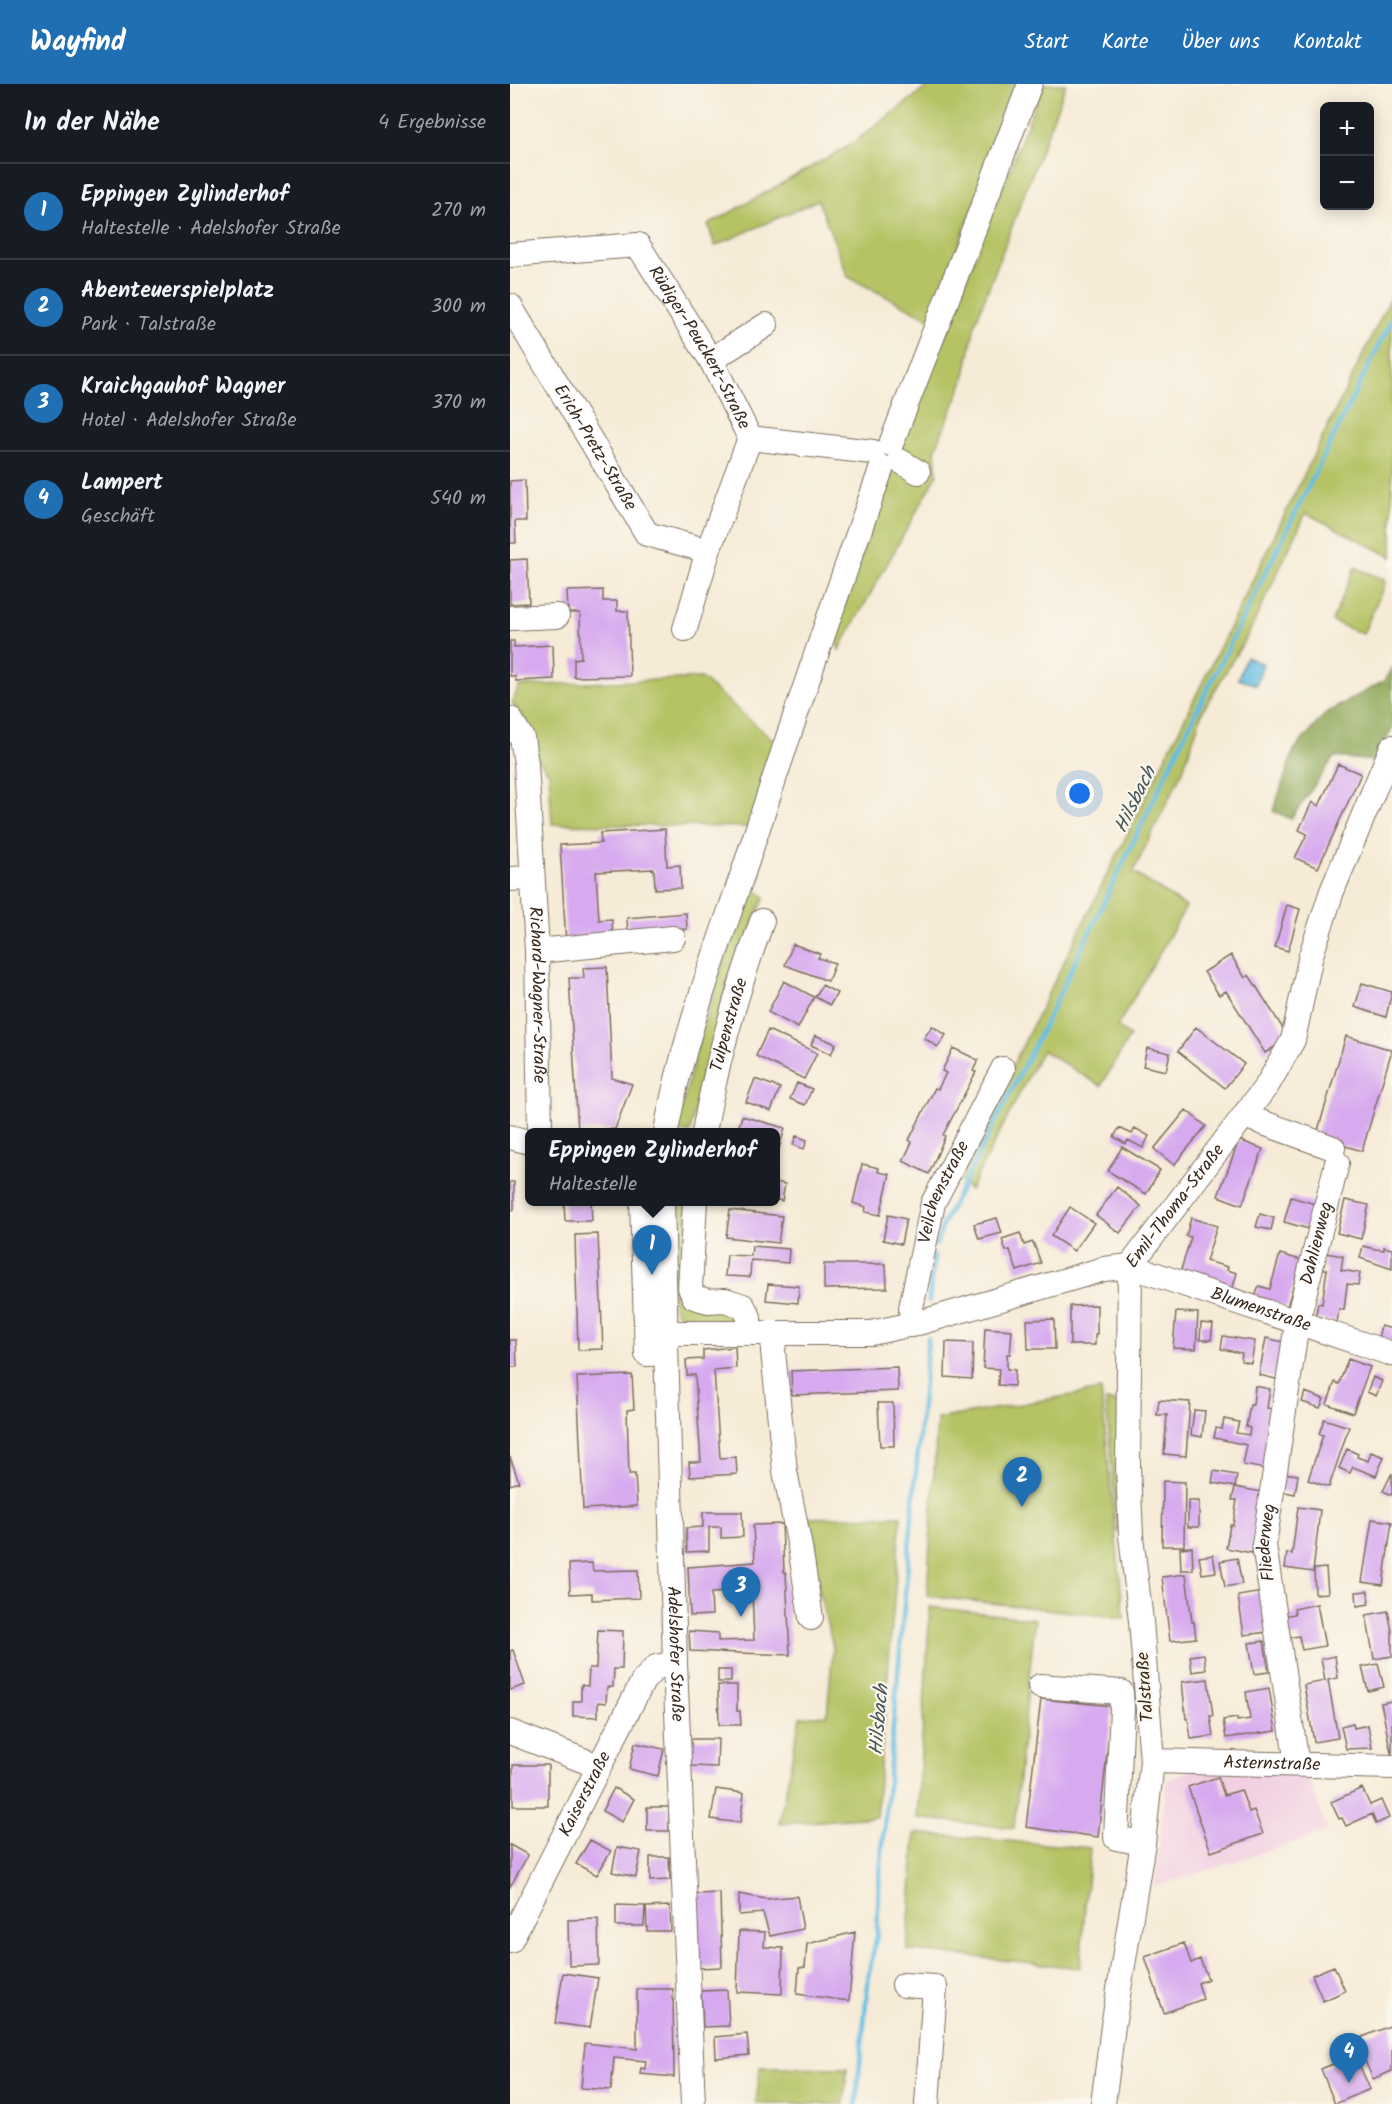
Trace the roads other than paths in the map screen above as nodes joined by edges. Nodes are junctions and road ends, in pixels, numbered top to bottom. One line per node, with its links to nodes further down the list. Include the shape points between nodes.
1 (1030, 84): 7 (street)
2 (510, 255): 5 (street, Rüdiger-Peuckert-Straße, via 638,244)
3 (510, 306): 8 (street, Erich-Pretz-Straße, via 647,534)
4 (765, 325): 5 (street)
5 (711, 360): 6 (street, Rüdiger-Peuckert-Straße)
6 (750, 438): 7 (street, Rüdiger-Peuckert-Straße); 8 (street)
7 (893, 459): 22 (street, via 828,617 692,1030)
8 (708, 551): 11 (street)
9 (557, 616): 10 (street)
10 (510, 618)
11 (685, 629)
12 (510, 719): 14 (street, Richard-Wagner-Straße, via 522,738 526,763)
13 (1392, 747): 20 (street, Emil-Thoma-Straße, via 1332,891 1311,955 1293,1041)
14 (520, 836): 15 (street, Richard-Wagner-Straße)
15 (521, 878): 18 (street, Richard-Wagner-Straße)
16 (762, 921): 23 (street, Tulpenstraße, via 721,1051)
17 (673, 938): 18 (street)
18 (537, 951): 21 (street, Richard-Wagner-Straße)
19 (1003, 1069): 31 (street, Veilchenstraße, via 933,1203 911,1308)
20 (1246, 1113): 29 (street, Emil-Thoma-Straße); 30 (street, Dahlienweg, via 1335,1156)
21 (540, 1128)
22 (667, 1128)
23 (705, 1128)
24 (510, 1137): 25 (street)
25 (525, 1141)
26 (642, 1206): 34 (street, via 647,1354)
27 (662, 1206): 34 (street, Adelshofer Straße)
28 (695, 1206): 32 (street, via 690,1288 694,1297 743,1306)
29 (1130, 1266): 30 (street, Blumenstraße); 31 (street, Emil-Thoma-Straße, via 1104,1269); 39 (street, Talstraße, via 1128,1467)
30 (1297, 1323): 35 (street, Blumenstraße); 43 (street, Fliederweg, via 1264,1545)
31 (912, 1325): 33 (street, Emil-Thoma-Straße, via 872,1333)
32 (750, 1332): 33 (street, Emil-Thoma-Straße); 34 (street, Emil-Thoma-Straße)
33 (775, 1333): 36 (street, via 773,1351 785,1471)
34 (666, 1343): 37 (street, Adelshofer Straße)
35 (1392, 1354)
36 (811, 1618)
37 (675, 1663): 44 (street, Kaiserstraße, via 656,1667 644,1681); 49 (street, Adelshofer Straße)
38 (1040, 1686): 40 (street)
39 (1146, 1689): 40 (street); 42 (street, Talstraße)
40 (1121, 1692): 46 (street, via 1116,1838)
41 (510, 1732): 44 (street)
42 (1152, 1761): 43 (street, Asternstraße); 46 (street, Talstraße)
43 (1297, 1764): 45 (street, Asternstraße)
44 (598, 1766): 47 (street, Kaiserstraße)
45 (1392, 1767)
46 (1143, 1843): 51 (street, Talstraße)
47 (510, 1941)
48 (904, 1984): 50 (street, via 935,1987)
49 (693, 2104)
50 (927, 2104)
51 (1103, 2104)

